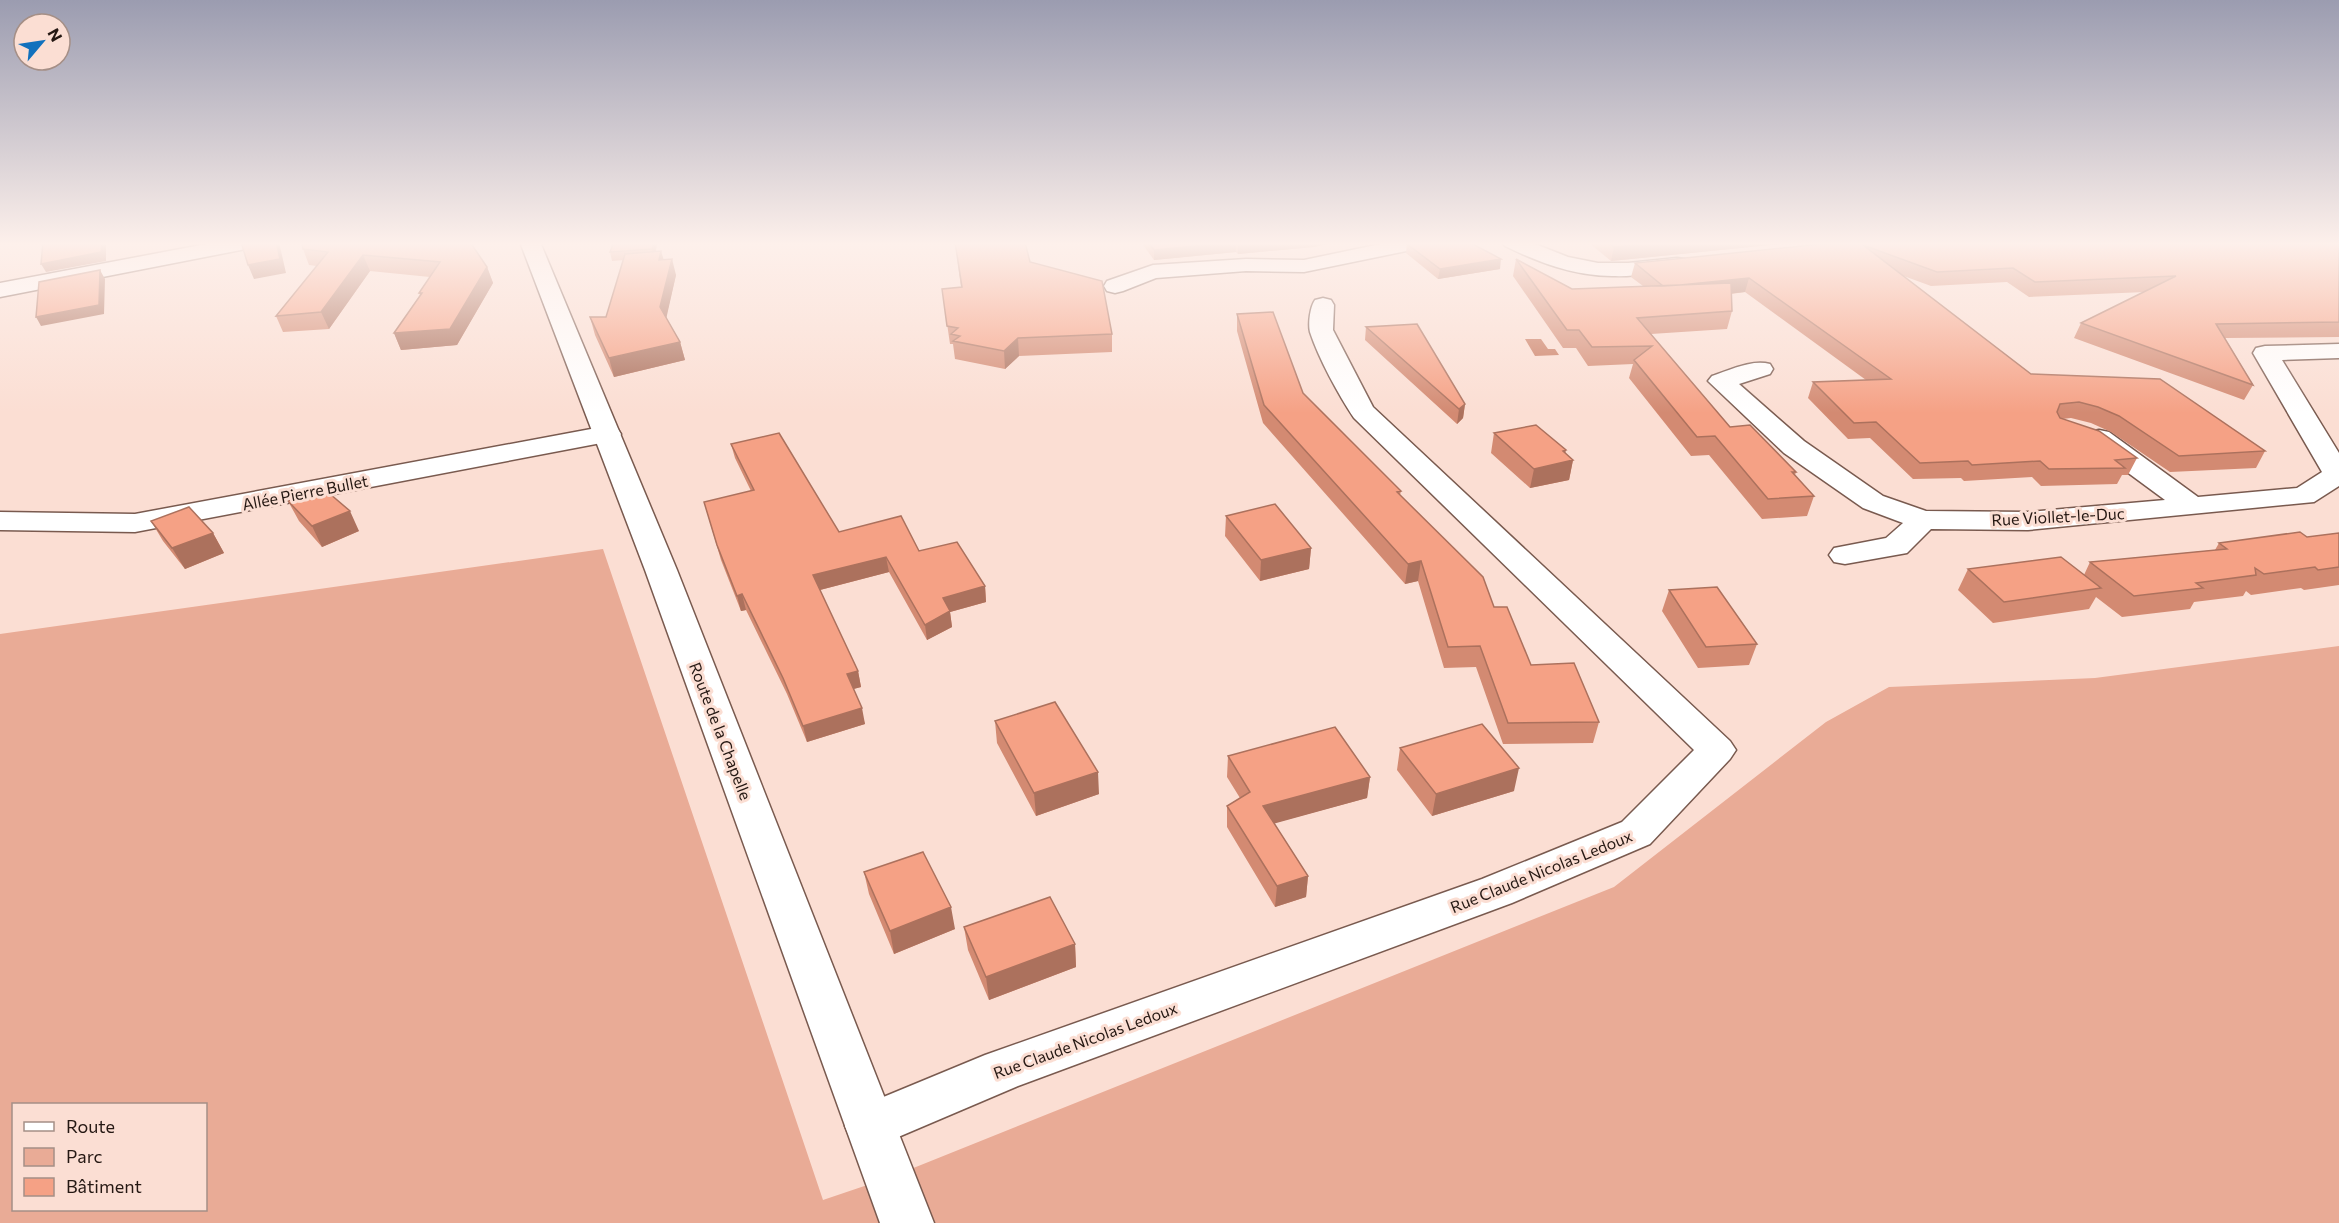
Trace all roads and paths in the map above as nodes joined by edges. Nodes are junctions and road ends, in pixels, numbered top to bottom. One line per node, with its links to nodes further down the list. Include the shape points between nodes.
1 (553, 299): 6 (street, Route de la Chapelle)
2 (1323, 305): 11 (street, Rue Claude Nicolas Ledoux, via 1321,330 1363,412 1717,750 1636,833 1497,891 1002,1070)
3 (2339, 351): 7 (street, Rue Viollet-le-Duc, via 2265,353 2338,474 2304,496)
4 (1761, 369): 8 (street, Rue Viollet-le-Duc, via 1721,381 1794,447 1873,502)
5 (2074, 430): 7 (street, via 2102,439)
6 (607, 434): 9 (street, Allée Pierre Bullet, via 135,523); 11 (street, Route de la Chapelle)
7 (2192, 506): 8 (street, Rue Viollet-le-Duc, via 2028,521)
8 (1923, 520): 10 (street, via 1896,546)
9 (0, 521)
10 (1845, 555)
11 (870, 1126): 12 (street, Route de la Chapelle)
12 (907, 1223)

